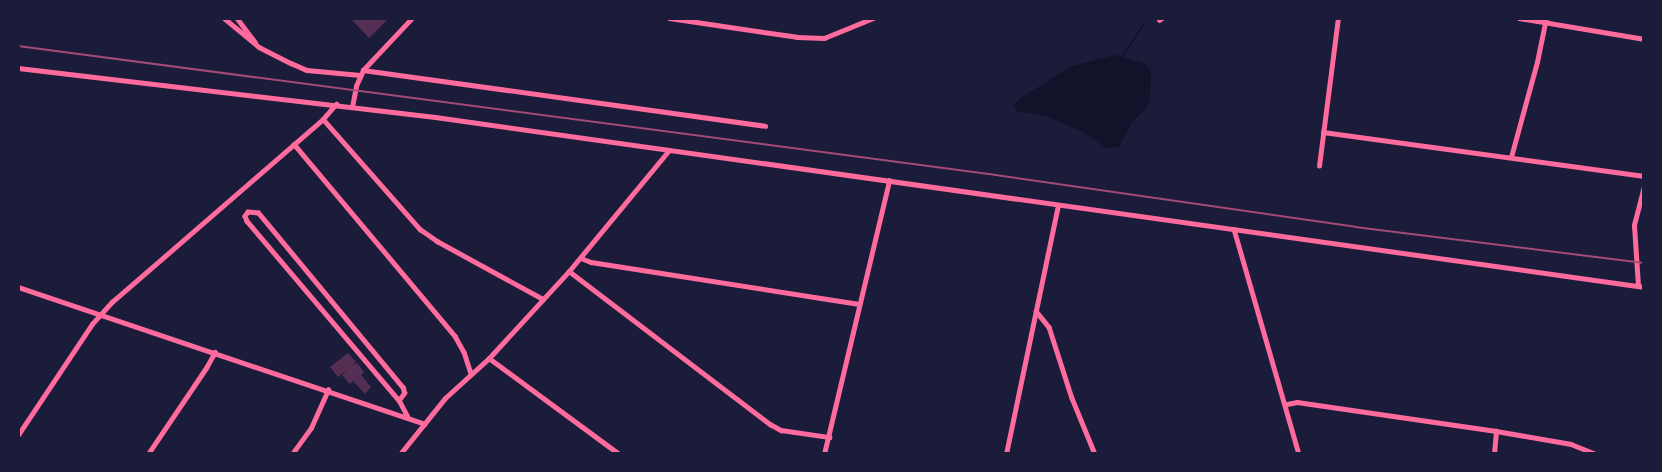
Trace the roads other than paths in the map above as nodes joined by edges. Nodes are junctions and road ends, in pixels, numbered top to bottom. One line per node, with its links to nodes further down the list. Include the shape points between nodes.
1 (224, 18): 10 (street)
2 (237, 18): 10 (street)
3 (412, 18): 12 (street)
4 (669, 18): 5 (street, via 824,38)
5 (873, 18)
6 (1338, 18): 17 (street)
7 (1519, 18): 8 (street)
8 (1546, 20): 9 (street); 20 (street)
9 (1644, 39)
10 (259, 46): 12 (street, via 307,70)
11 (18, 68): 13 (street)
12 (361, 73): 14 (street); 16 (street)
13 (336, 104): 14 (street); 15 (street)
14 (352, 107): 19 (street)
15 (322, 119): 18 (street); 31 (street, via 420,229)
16 (765, 126)
17 (1323, 132): 20 (street); 21 (street)
18 (294, 144): 34 (street); 37 (street, via 455,336)
19 (669, 150): 23 (street); 27 (street)
20 (1511, 157): 22 (street)
21 (1320, 166)
22 (1644, 176)
23 (889, 181): 25 (street); 32 (street)
24 (1644, 186): 29 (street, via 1634,225)
25 (1058, 206): 26 (street); 33 (street)
26 (1234, 228): 29 (street); 40 (street)
27 (580, 258): 28 (street); 32 (street)
28 (569, 271): 31 (street); 45 (street, via 770,424 781,430)
29 (1641, 286)
30 (18, 287): 34 (street)
31 (543, 299): 36 (street)
32 (859, 304): 45 (street)
33 (1036, 311): 51 (street); 52 (street, via 1049,327)
34 (101, 314): 35 (street); 44 (street)
35 (215, 351): 38 (street); 46 (street)
36 (489, 358): 37 (street); 49 (street)
37 (471, 373): 42 (street)
38 (328, 390): 41 (street); 47 (street, via 311,428)
39 (399, 400): 39 (street, via 403,388 258,213 248,212 247,221); 41 (street)
40 (1287, 404): 43 (street, via 1297,402); 53 (street)
41 (408, 417): 42 (street)
42 (424, 424): 48 (street)
43 (1496, 430): 54 (street); 55 (street, via 1571,444)
44 (18, 435)
45 (830, 437): 50 (street)
46 (148, 454)
47 (292, 454)
48 (400, 454)
49 (619, 454)
50 (824, 454)
51 (1006, 454)
52 (1095, 454)
53 (1299, 454)
54 (1494, 454)
55 (1596, 454)

